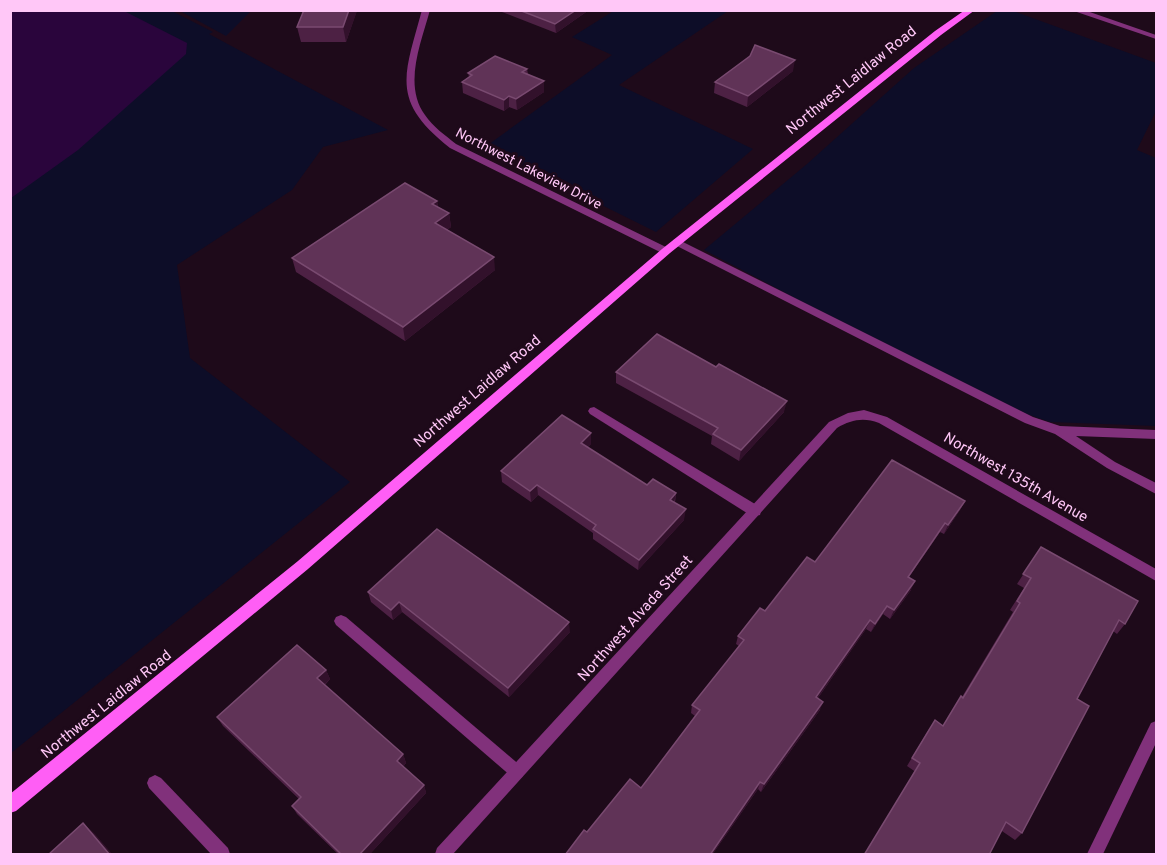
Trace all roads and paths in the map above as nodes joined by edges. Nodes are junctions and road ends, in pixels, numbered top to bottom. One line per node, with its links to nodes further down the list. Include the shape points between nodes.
1 (426, 10): 6 (street, Northwest Lakeview Drive, via 408,77 415,107 438,135 453,146)
2 (972, 10): 5 (main road, Northwest Laidlaw Road)
3 (1075, 10): 4 (street)
4 (1156, 38)
5 (677, 242): 6 (main road, Northwest Laidlaw Road); 9 (street, via 1029,420)
6 (666, 251): 18 (main road, Northwest Laidlaw Road, via 303,565)
7 (594, 411): 12 (street)
8 (858, 414): 12 (street, Northwest Alvada Street, via 833,425); 13 (street, Northwest 135th Avenue, via 883,420)
9 (1059, 431): 10 (street); 11 (street)
10 (1156, 435)
11 (1156, 489)
12 (755, 510): 16 (street, Northwest Alvada Street)
13 (1156, 575)
14 (341, 621): 16 (street)
15 (1156, 728): 21 (street)
16 (517, 772): 20 (street, Northwest Alvada Street)
17 (155, 783): 19 (street)
18 (10, 805)
19 (222, 855)
20 (443, 855)
21 (1095, 855)

